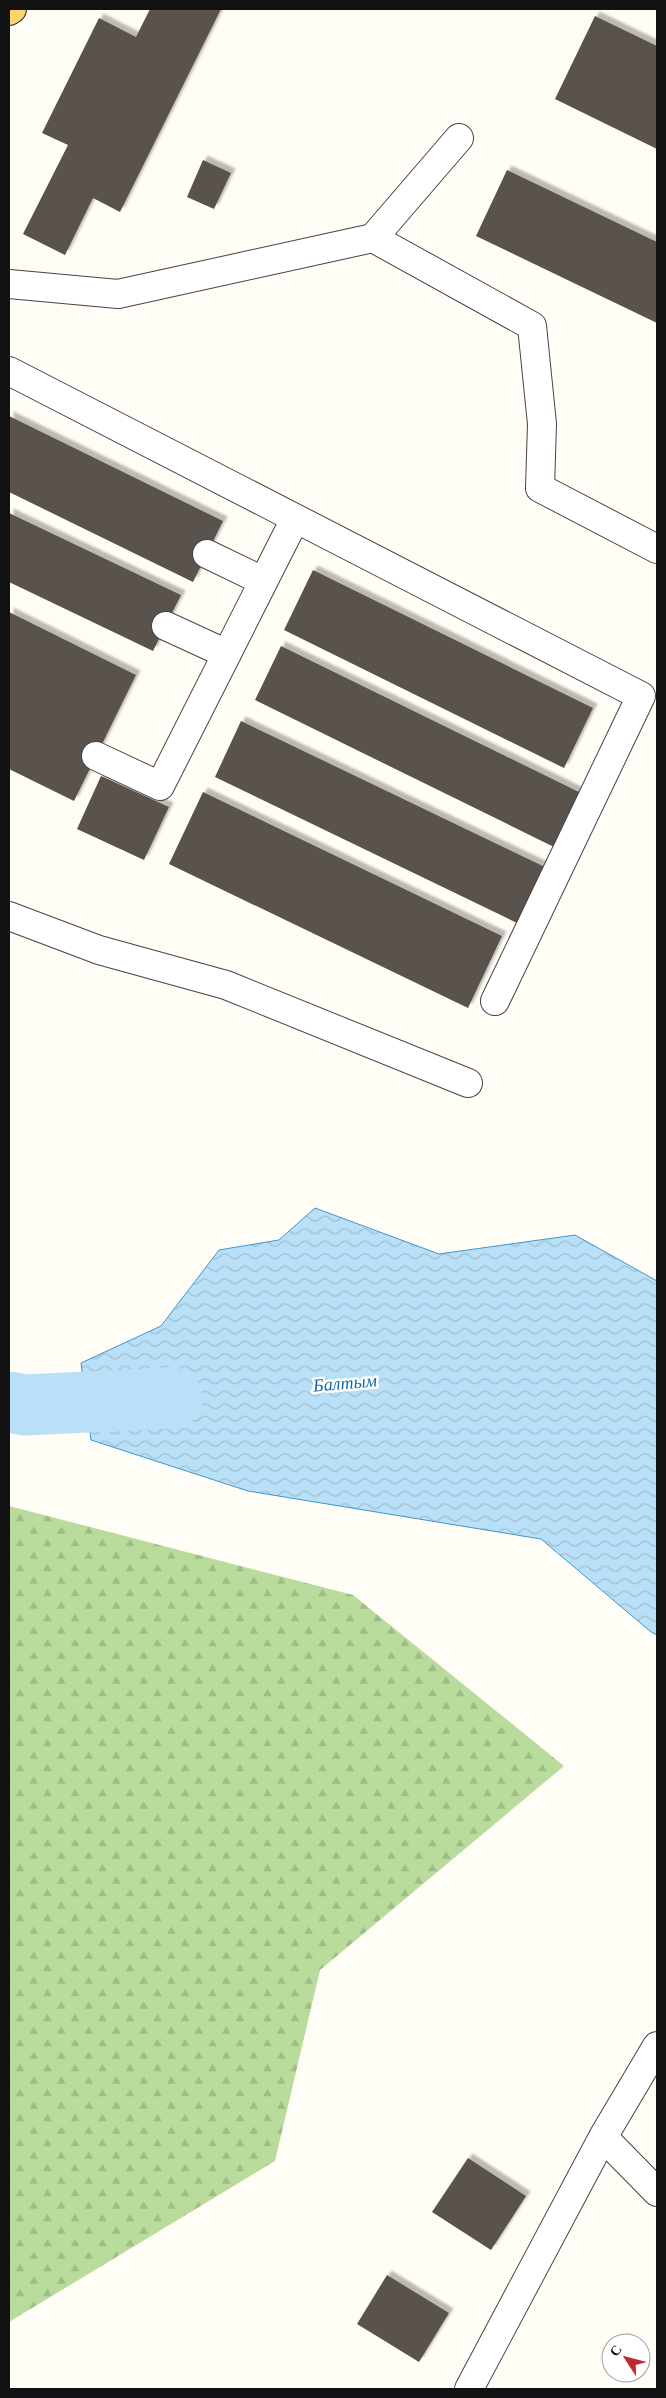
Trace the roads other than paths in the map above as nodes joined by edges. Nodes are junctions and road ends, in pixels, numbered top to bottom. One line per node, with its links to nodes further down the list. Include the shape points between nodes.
1 (460, 138): 2 (street)
2 (372, 238): 3 (street, via 118,294); 6 (street, via 532,326 542,424 540,488)
3 (9, 284)
4 (9, 371): 5 (street)
5 (295, 518): 8 (street); 13 (street, via 641,696)
6 (657, 549)
7 (207, 554): 8 (street)
8 (263, 581): 10 (street)
9 (166, 626): 10 (street)
10 (227, 654): 11 (street, via 160,786)
11 (96, 756)
12 (9, 916): 14 (street, via 99,950 226,984)
13 (495, 1001)
14 (468, 1083)
15 (657, 2046): 16 (street)
16 (603, 2137): 17 (street); 18 (street)
17 (657, 2192)
18 (468, 2389)

